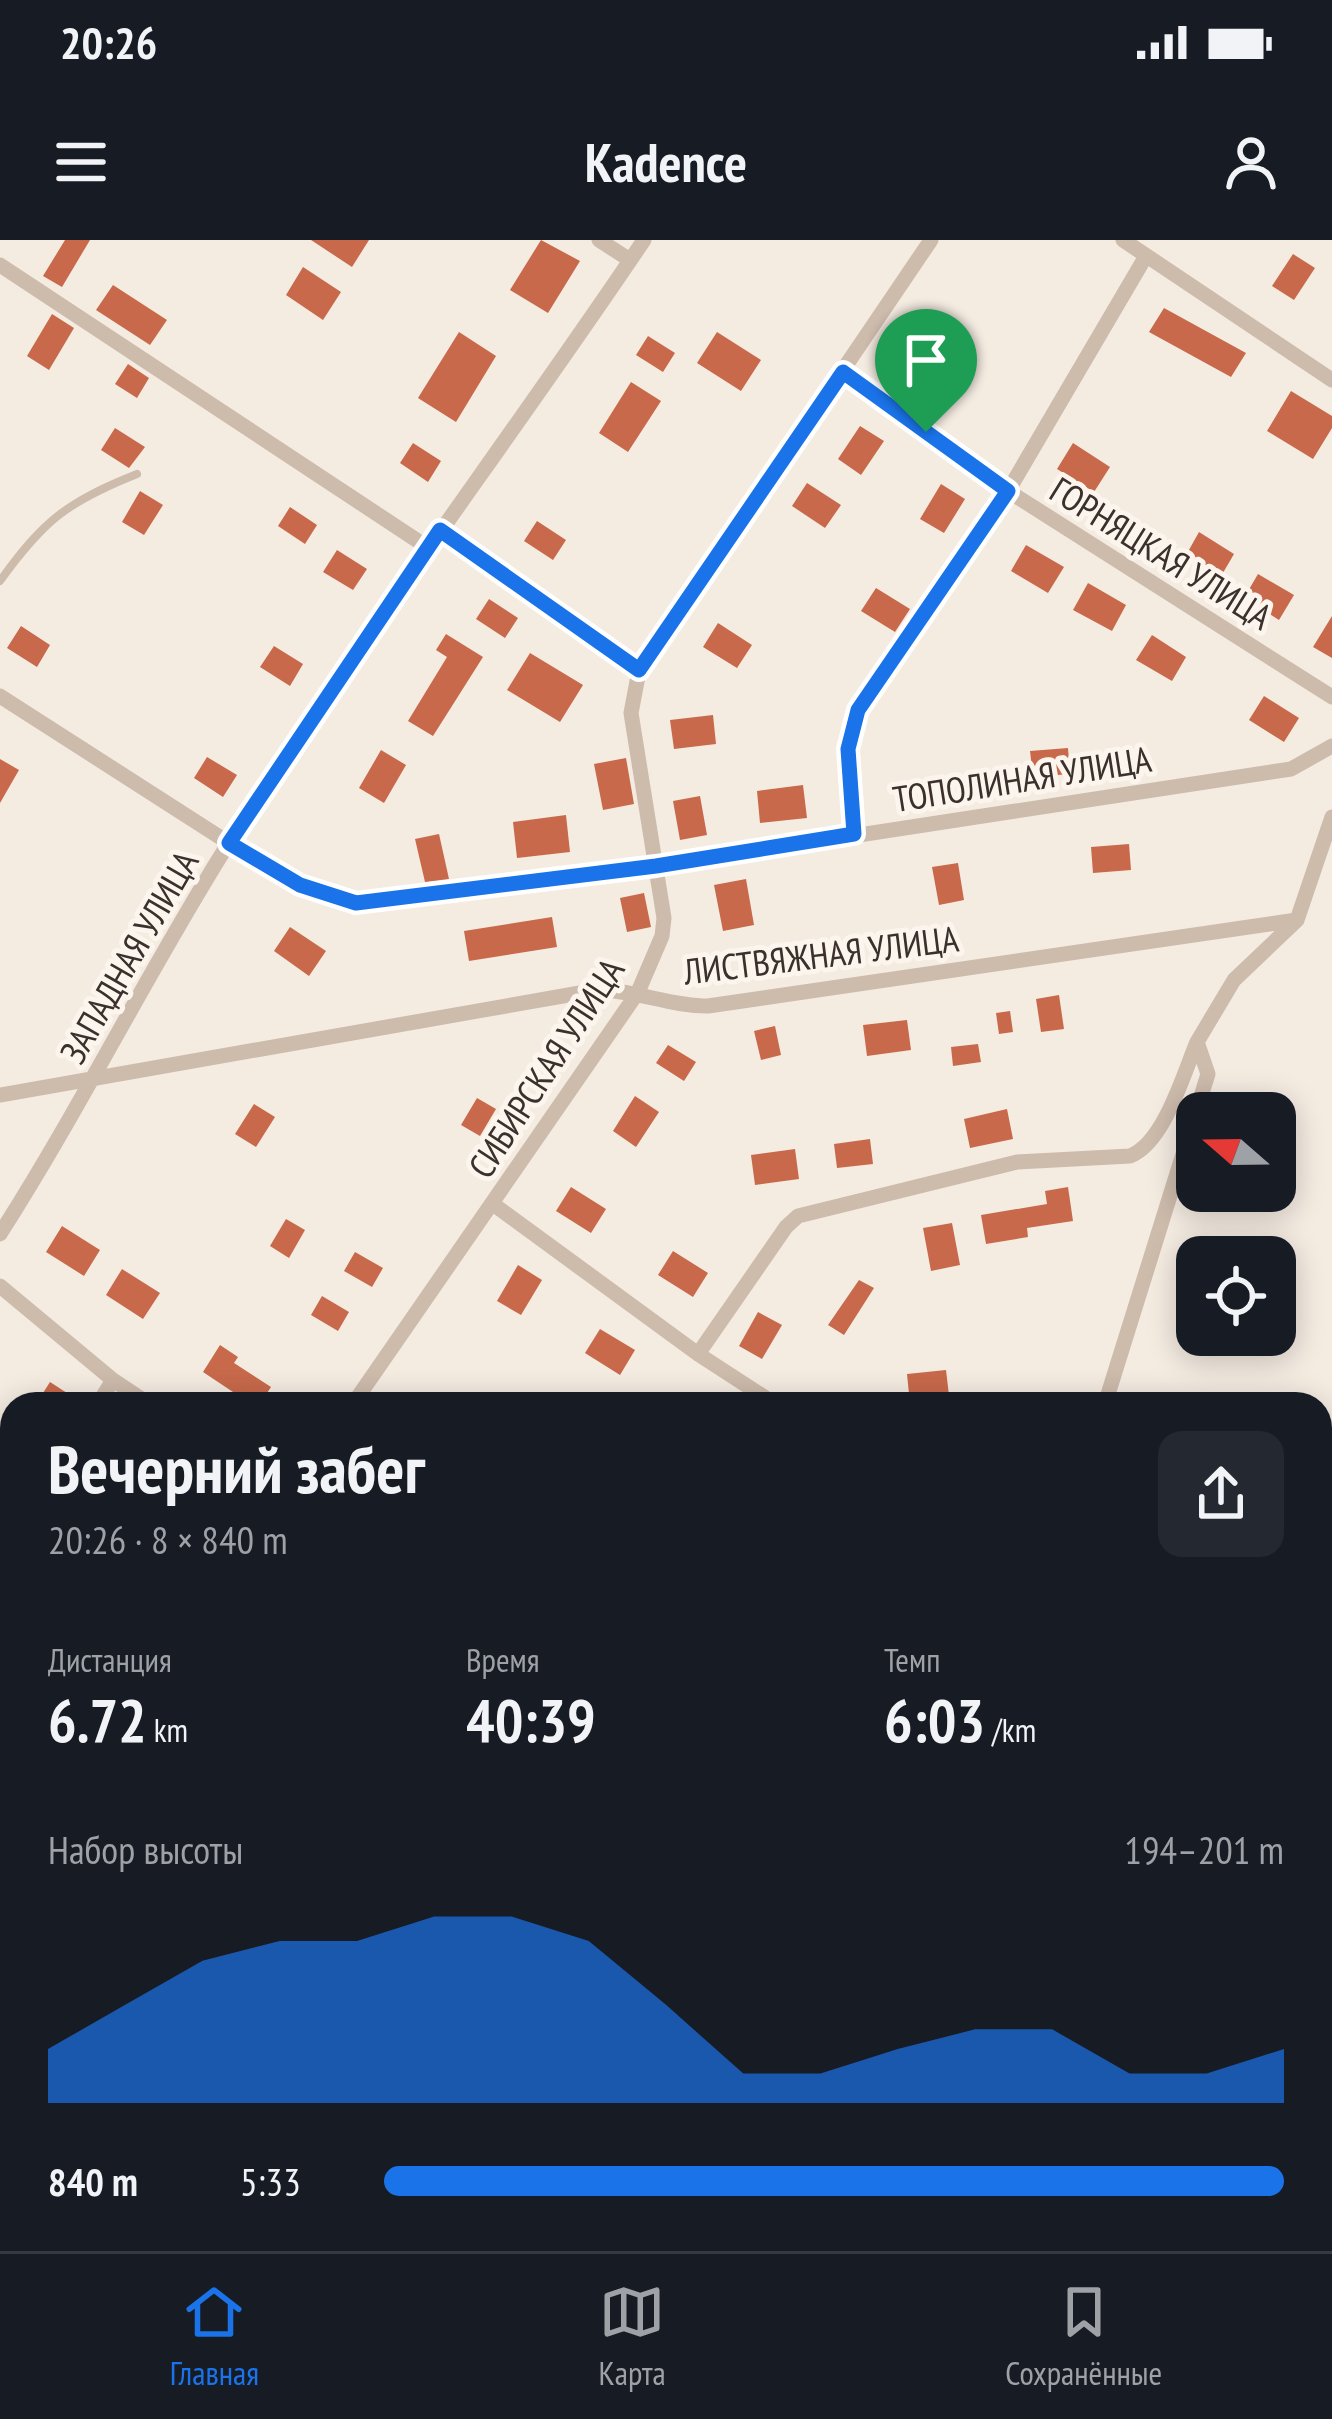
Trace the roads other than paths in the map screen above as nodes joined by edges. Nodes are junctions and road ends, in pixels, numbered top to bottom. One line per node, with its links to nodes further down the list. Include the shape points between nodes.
1 (599, 240): 6 (street)
2 (644, 240): 6 (street, ЗАПАДНАЯ УЛИЦА)
3 (931, 240): 8 (street, СИБИРСКАЯ УЛИЦА)
4 (1123, 240): 5 (street)
5 (1146, 256): 9 (street); 11 (street)
6 (630, 260): 12 (street, ЗАПАДНАЯ УЛИЦА)
7 (0, 266): 13 (street)
8 (843, 372): 11 (street, ГОРНЯЦКАЯ УЛИЦА); 15 (street, СИБИРСКАЯ УЛИЦА)
9 (1332, 380)
10 (137, 474): 14 (lane, via 58,513)
11 (1008, 491): 17 (street, ГОРНЯЦКАЯ УЛИЦА); 20 (street, via 858,710 848,749)
12 (440, 530): 13 (street, ЗАПАДНАЯ УЛИЦА); 15 (lane)
13 (427, 547): 21 (street, ЗАПАДНАЯ УЛИЦА)
14 (0, 581)
15 (639, 670): 22 (street, СИБИРСКАЯ УЛИЦА, via 631,713)
16 (0, 696): 21 (street, ТОПОЛИНАЯ УЛИЦА)
17 (1332, 697)
18 (1332, 746): 20 (street, ТОПОЛИНАЯ УЛИЦА, via 1291,770)
19 (1332, 817): 23 (street)
20 (854, 834): 22 (street, ТОПОЛИНАЯ УЛИЦА)
21 (229, 843): 22 (street, ТОПОЛИНАЯ УЛИЦА, via 300,885 356,903); 26 (street, ЗАПАДНАЯ УЛИЦА)
22 (656, 866): 24 (street, СИБИРСКАЯ УЛИЦА, via 662,936)
23 (1297, 920): 24 (street, ЛИСТВЯЖНАЯ УЛИЦА, via 708,1006); 25 (street, via 1234,980)
24 (638, 992): 26 (street, ЛИСТВЯЖНАЯ УЛИЦА, via 597,990); 28 (street, СИБИРСКАЯ УЛИЦА)
25 (1197, 1042): 31 (street, via 1144,1151 1018,1162 798,1216); 37 (street, via 1208,1074)
26 (94, 1078): 27 (street, ЛИСТВЯЖНАЯ УЛИЦА); 29 (street, ЗАПАДНАЯ УЛИЦА)
27 (0, 1095)
28 (493, 1204): 31 (street); 35 (street, СИБИРСКАЯ УЛИЦА)
29 (0, 1234)
30 (0, 1286): 32 (street)
31 (698, 1354): 36 (street)
32 (113, 1380): 33 (street); 34 (street)
33 (106, 1392)
34 (130, 1392)
35 (361, 1392)
36 (757, 1392)
37 (1109, 1392)

